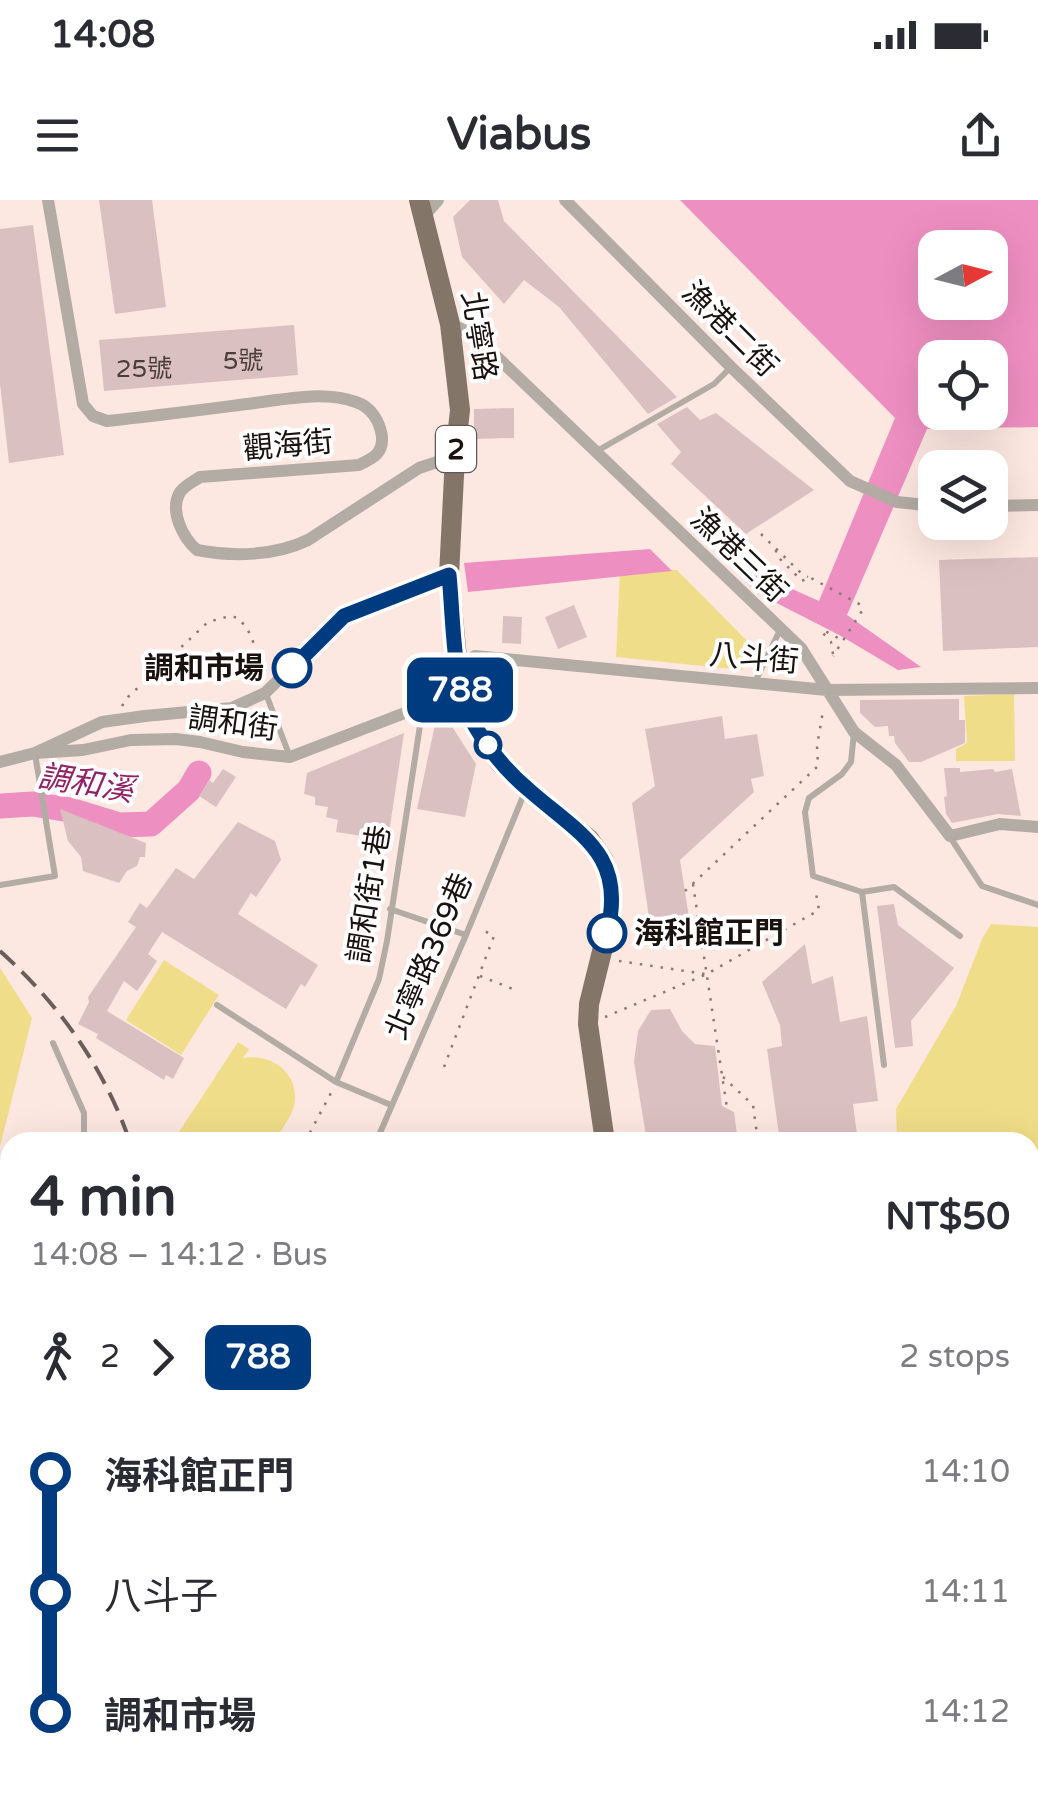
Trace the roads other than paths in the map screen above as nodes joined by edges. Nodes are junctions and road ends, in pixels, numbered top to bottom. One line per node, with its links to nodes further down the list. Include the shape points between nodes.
1 (48, 200): 7 (street, 觀海街, via 82,404 93,416 107,421 313,396 352,400 378,421 380,451 360,464 200,477 186,486 176,509 197,550 265,553 295,546 419,468)
2 (565, 200): 5 (street, 漁港二街)
3 (427, 204): 4 (main road, 北寧路 / 2)
4 (450, 324): 6 (street, 漁港三街, via 473,334); 7 (main road, 北寧路 / 2, via 460,410)
5 (731, 367): 6 (lane, via 714,384); 8 (street, 漁港二街, via 850,481)
6 (594, 452): 12 (street, 漁港三街)
7 (455, 456): 11 (main road, 北寧路 / 2)
8 (918, 504)
9 (1038, 505): 10 (street)
10 (1008, 506)
11 (449, 575): 13 (main road, 北寧路 / 2); 16 (street, 調和街, via 344,616)
12 (780, 629): 14 (lane); 17 (street, 漁港三街, via 801,648)
13 (458, 668): 14 (street, 八斗街, via 475,656); 18 (street, 調和街); 23 (main road, 北寧路 / 2, via 471,720)
14 (754, 683): 17 (street, 八斗街)
15 (1038, 688): 17 (street)
16 (269, 690): 20 (street, 調和街, via 232,708 102,722); 21 (lane)
17 (827, 690): 19 (street, 八斗街)
18 (422, 706): 21 (street, 調和街); 29 (lane, 調和街1巷)
19 (854, 732): 25 (street, 八斗街, via 896,765); 27 (lane, via 851,762 809,798 806,812 813,876)
20 (35, 753): 21 (street, 調和街, via 176,740); 22 (street, 調和街); 26 (lane, via 56,876)
21 (290, 757)
22 (0, 762)
23 (527, 789): 30 (lane, 北寧路369巷); 39 (main road, 北寧路 / 2, via 588,839 609,877 612,903 588,1024)
24 (1038, 827): 25 (street, via 1000,824)
25 (950, 836): 28 (lane, via 982,886)
26 (0, 884)
27 (862, 892): 31 (lane, via 894,887); 34 (lane)
28 (1038, 905)
29 (390, 909): 30 (lane); 35 (lane, 調和街1巷, via 378,979)
30 (466, 935): 36 (lane, 北寧路369巷)
31 (960, 936)
32 (218, 1004): 35 (lane)
33 (53, 1043): 37 (lane, via 84,1113)
34 (884, 1065)
35 (336, 1082): 36 (lane)
36 (391, 1106): 38 (lane, 北寧路369巷)
37 (84, 1132)
38 (380, 1132)
39 (604, 1132)

